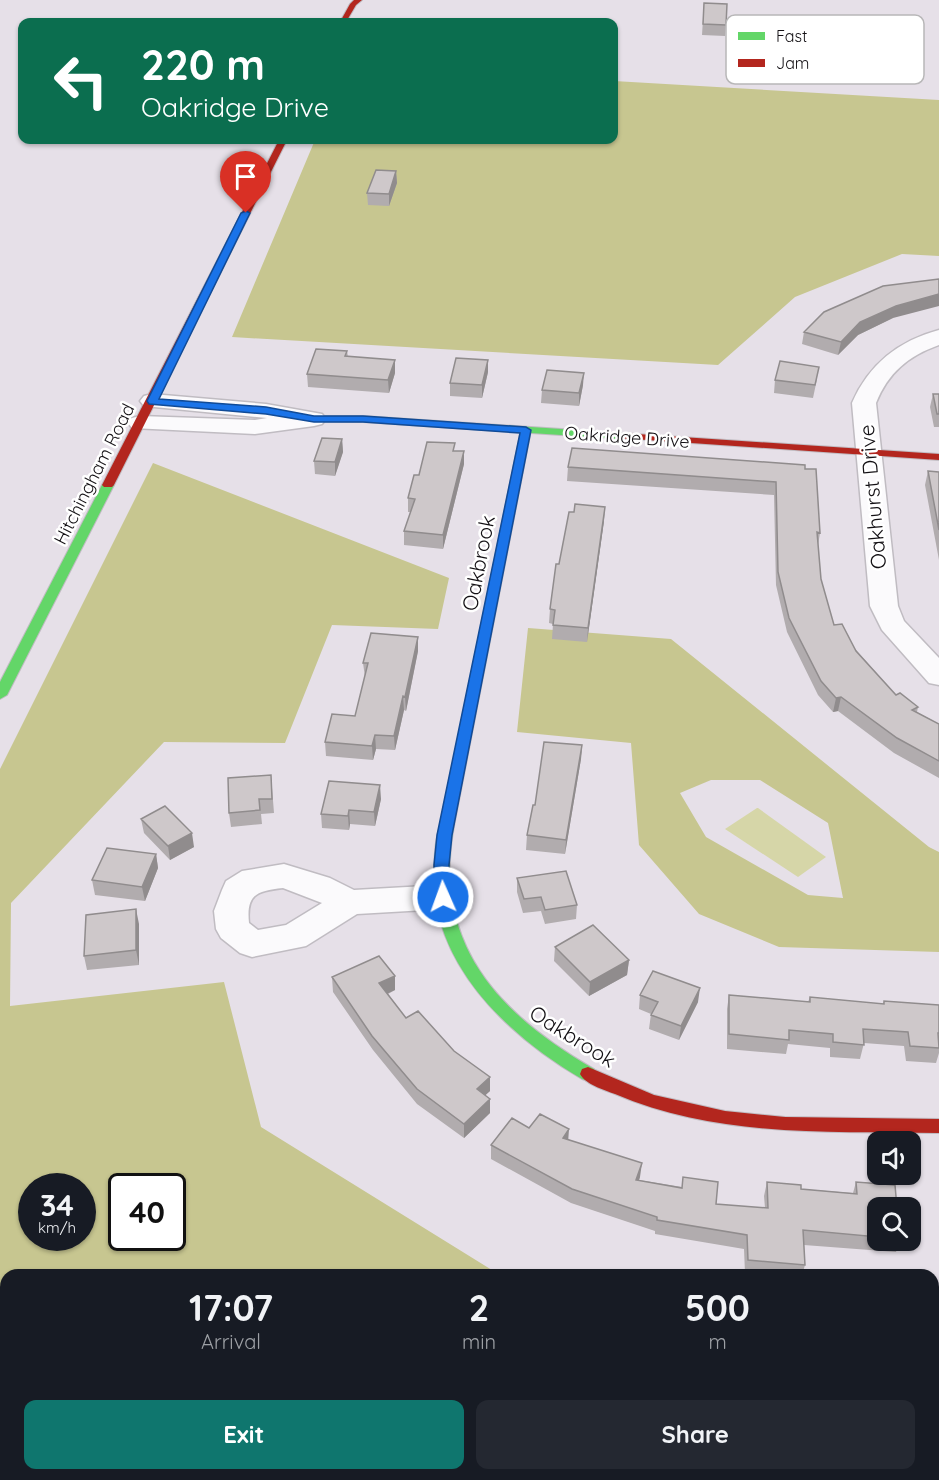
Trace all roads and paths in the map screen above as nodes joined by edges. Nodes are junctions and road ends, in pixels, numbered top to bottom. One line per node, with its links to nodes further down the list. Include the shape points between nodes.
1 (355, 1): 2 (street)
2 (345, 18)
3 (281, 144): 5 (street, Hitchingham Road)
4 (939, 337): 9 (street, Oakhurst Drive, via 909,349 876,375 864,403)
5 (152, 401): 6 (street, Oakridge Drive); 7 (street, Hitchingham Road)
6 (314, 419): 7 (street, Oakridge Drive, via 255,427); 8 (street, Oakridge Drive)
7 (140, 423): 12 (street, Hitchingham Road)
8 (526, 430): 9 (street, Oakridge Drive); 13 (street, Oakbrook, via 444,835)
9 (867, 453): 10 (street, Oakridge Drive); 11 (street, Oakhurst Drive, via 884,606 892,624)
10 (939, 457)
11 (939, 676)
12 (0, 695)
13 (443, 897): 14 (street); 15 (street, Oakbrook, via 449,924 490,998 534,1040 599,1079 658,1105 736,1119)
14 (350, 902)
15 (939, 1126)

